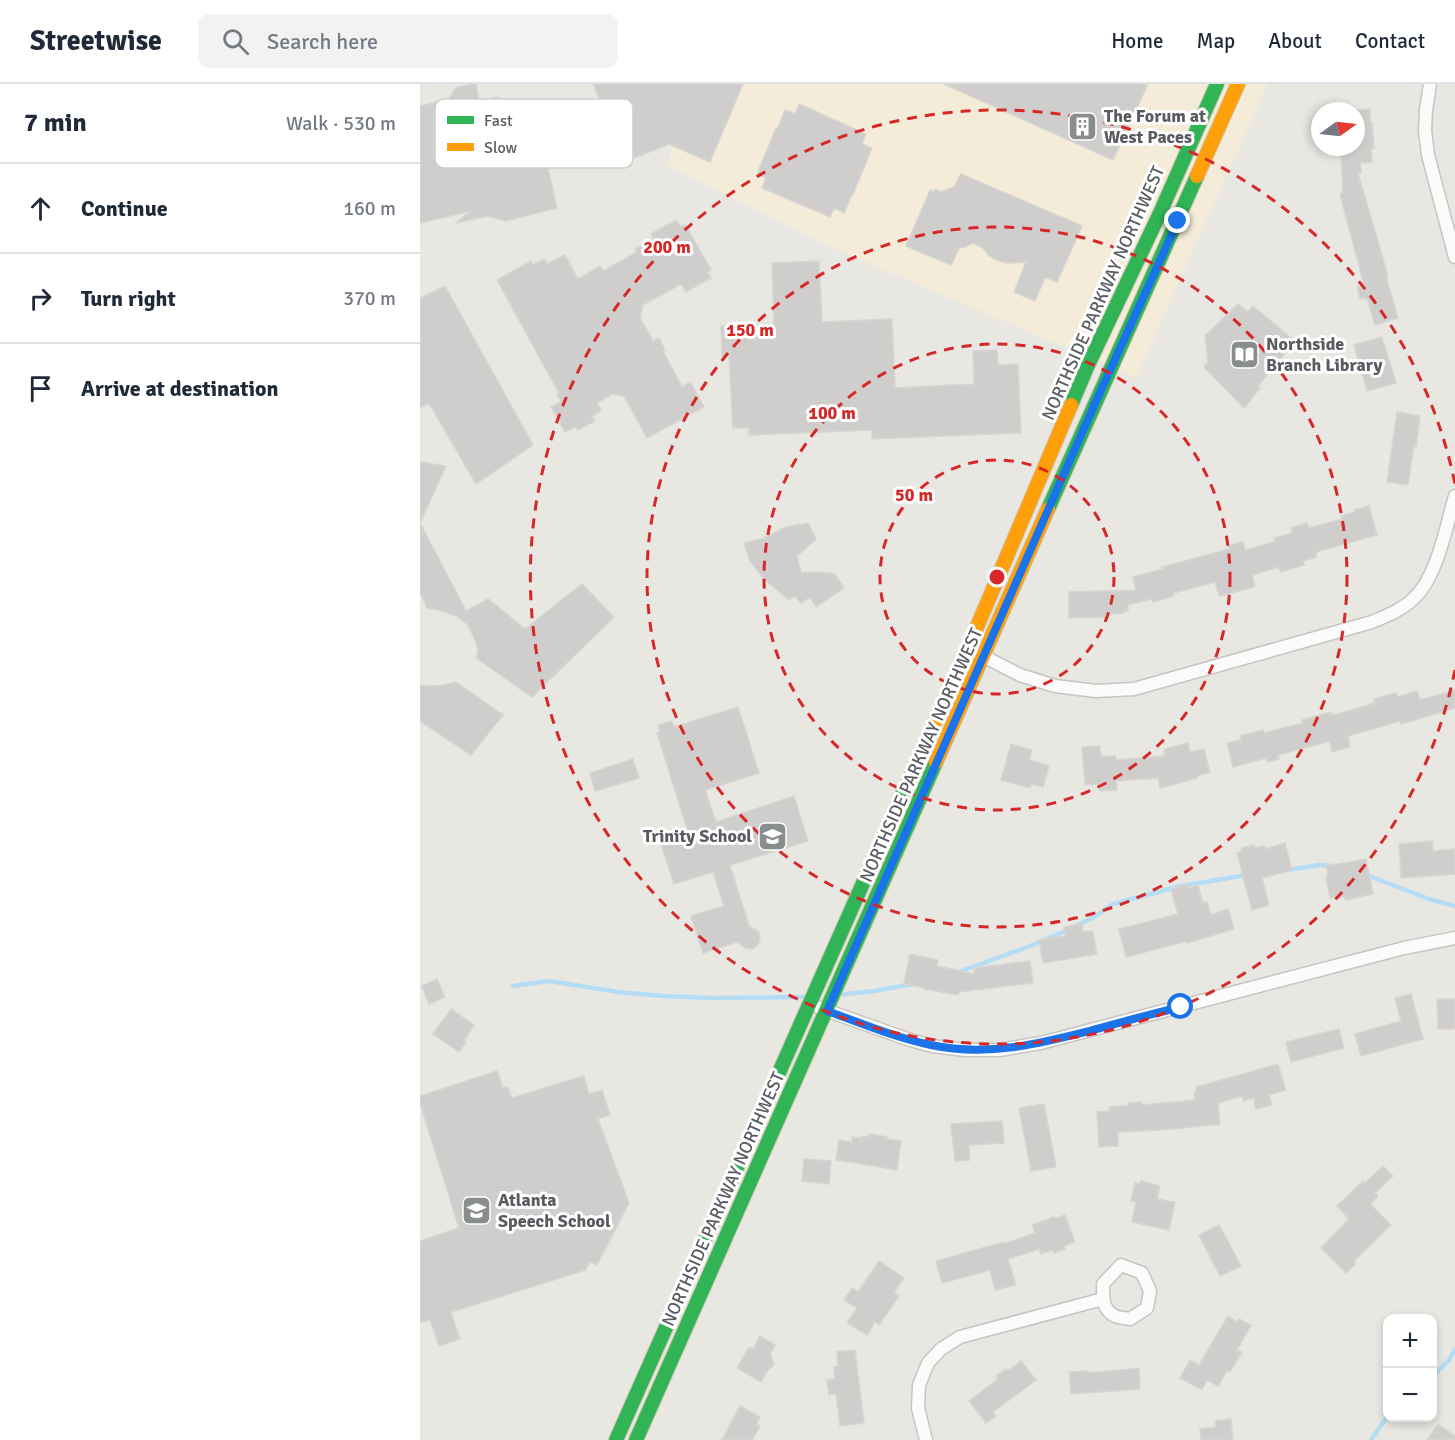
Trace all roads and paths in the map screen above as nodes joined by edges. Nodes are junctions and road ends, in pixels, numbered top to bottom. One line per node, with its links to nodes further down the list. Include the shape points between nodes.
1 (1217, 84): 6 (main road, NORTHSIDE PARKWAY NORTHWEST, via 1088,365)
2 (1238, 84): 7 (main road, NORTHSIDE PARKWAY NORTHWEST)
3 (1430, 84): 4 (street, via 1425,131 1428,155)
4 (1455, 257)
5 (1455, 496): 7 (street, via 1424,588 1412,600 1372,622 1134,688 1096,692 1055,687 1020,675)
6 (968, 648): 7 (street); 9 (main road, NORTHSIDE PARKWAY NORTHWEST)
7 (984, 656): 10 (main road, NORTHSIDE PARKWAY NORTHWEST)
8 (1455, 938): 10 (street, via 1041,1043 999,1050 932,1046)
9 (810, 1004): 10 (street); 12 (main road, NORTHSIDE PARKWAY NORTHWEST)
10 (827, 1011): 13 (main road, NORTHSIDE PARKWAY NORTHWEST)
11 (1103, 1299): 11 (street, via 1114,1316 1130,1319 1147,1308 1150,1291 1142,1273 1121,1265 1103,1284); 14 (street, via 960,1337 940,1349 928,1363 919,1385 918,1408)
12 (616, 1440)
13 (636, 1440)
14 (926, 1440)

